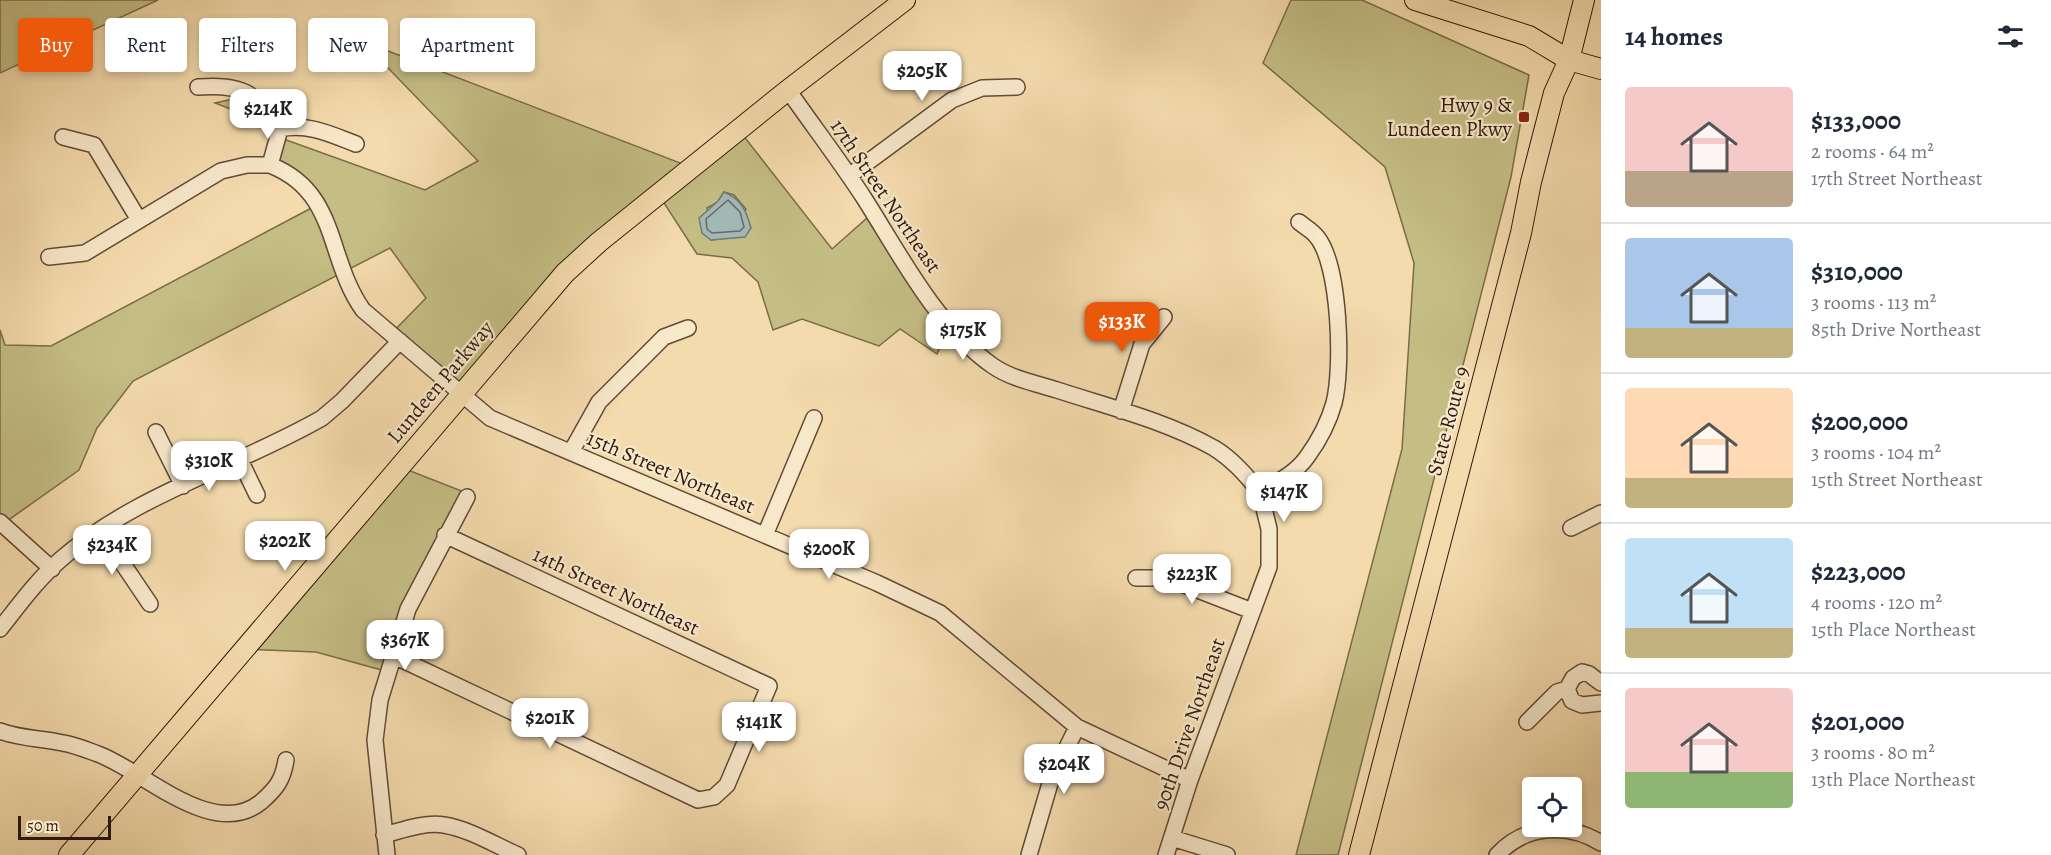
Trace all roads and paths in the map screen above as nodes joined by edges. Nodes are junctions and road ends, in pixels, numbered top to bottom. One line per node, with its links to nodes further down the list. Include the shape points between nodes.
1 (905, 0): 8 (main road, Lundeen Parkway)
2 (1415, 0): 4 (main road, via 1529,36)
3 (1584, 0): 4 (main road, State Route 9)
4 (1569, 60): 5 (main road); 60 (main road, State Route 9, via 1554,93 1516,254)
5 (1601, 69)
6 (198, 87): 9 (street, via 225,85 248,92 265,105)
7 (1017, 87): 13 (street, via 982,88 952,100)
8 (788, 90): 13 (street, 17th Street Northeast); 20 (main road, Lundeen Parkway, via 565,273)
9 (280, 129): 11 (street, via 297,125); 12 (street)
10 (63, 137): 14 (street, via 94,145)
11 (356, 144)
12 (270, 165): 14 (street, via 221,171); 19 (street, 15th Street Northeast, via 289,173 319,204 351,292 363,310)
13 (849, 176): 21 (street, 17th Street Northeast, via 927,297 986,359 1021,380)
14 (139, 220): 16 (street, via 85,253)
15 (1299, 222): 27 (street, via 1318,237 1328,261 1340,339 1334,404 1307,458 1290,475)
16 (49, 257)
17 (1164, 317): 21 (street, via 1142,344)
18 (688, 328): 24 (street, via 664,337 599,402)
19 (399, 341): 20 (street, 15th Street Northeast); 25 (street, via 322,417)
20 (461, 394): 24 (street, 15th Street Northeast, via 490,418); 49 (main road, Lundeen Parkway)
21 (1121, 411): 27 (street, 17th Street Northeast, via 1216,449 1243,471)
22 (814, 418): 35 (street)
23 (156, 432): 26 (street)
24 (571, 452): 35 (street, 15th Street Northeast)
25 (240, 460): 26 (street); 28 (street)
26 (183, 486): 33 (street)
27 (1260, 492): 39 (street, 90th Drive Northeast, via 1269,529 1269,567)
28 (257, 495)
29 (467, 497): 34 (street)
30 (1601, 513): 32 (street)
31 (0, 522): 36 (street)
32 (1571, 528)
33 (100, 531): 36 (street); 38 (street)
34 (445, 536): 41 (street, via 408,609); 41 (street, 14th Street Northeast, via 770,686 727,785 714,797 698,801)
35 (765, 536): 46 (street, 15th Street Northeast, via 940,613)
36 (52, 569): 40 (street)
37 (1136, 578): 39 (street, via 1167,578)
38 (150, 604)
39 (1252, 611): 50 (street, 90th Drive Northeast)
40 (0, 629)
41 (392, 655): 51 (street, via 375,740)
42 (1601, 683): 43 (street, via 1582,672)
43 (1567, 689): 44 (street, via 1572,701 1582,705); 45 (street, via 1557,692)
44 (1601, 703)
45 (1527, 722)
46 (1077, 727): 50 (street, 15th Street Northeast); 57 (street, via 1051,780)
47 (0, 731): 49 (street, via 22,739 64,743)
48 (286, 760): 49 (street, via 283,777 275,789 254,807 233,814 205,812)
49 (138, 773): 54 (main road, Lundeen Parkway)
50 (1190, 780): 52 (street, 90th Drive Northeast)
51 (384, 835): 55 (street); 56 (street, via 444,825)
52 (1172, 838): 58 (street, 90th Drive Northeast); 59 (street)
53 (1601, 843): 61 (street, via 1586,834 1542,830 1522,837)
54 (69, 855)
55 (387, 855)
56 (518, 855)
57 (1029, 855)
58 (1166, 855)
59 (1227, 855)
60 (1359, 855)
61 (1497, 855)

